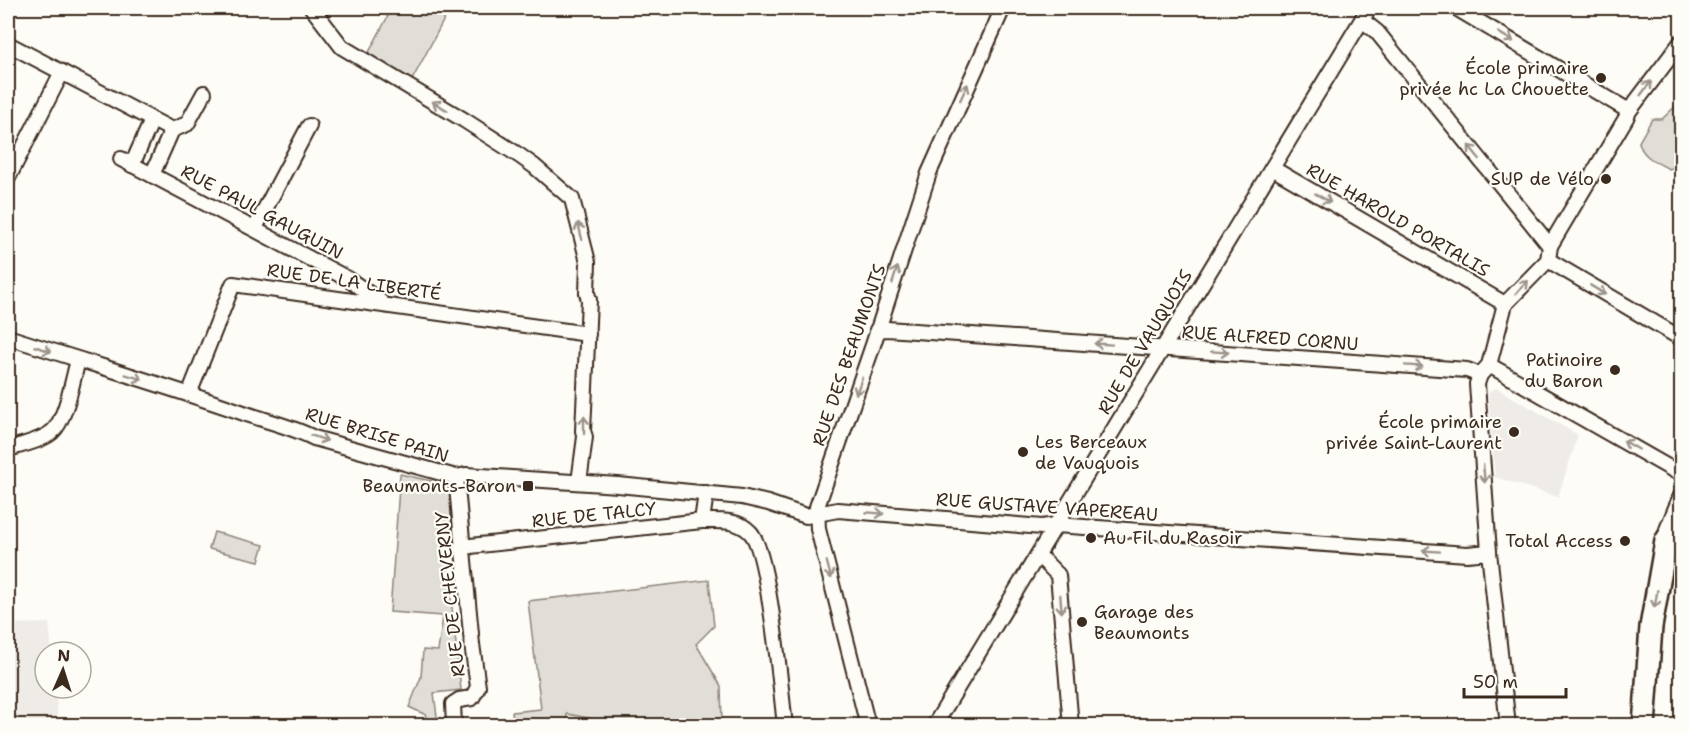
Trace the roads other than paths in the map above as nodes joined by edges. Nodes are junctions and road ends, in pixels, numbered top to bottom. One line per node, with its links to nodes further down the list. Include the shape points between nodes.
1 (312, 8): 21 (street, one-way to 1, via 588,262 572,199 520,156 342,47)
2 (1003, 8): 20 (street, RUE DES BEAUMONTS, one-way to 2, via 929,173)
3 (1456, 8): 9 (street, one-way to 9)
4 (1365, 14): 13 (street, RUE DE VAUQUOIS); 17 (street, one-way to 4)
5 (1682, 40): 9 (street, one-way to 5)
6 (8, 44): 7 (street)
7 (62, 72): 10 (street); 15 (street)
8 (204, 93): 12 (street, via 187,124)
9 (1629, 111): 17 (street)
10 (152, 120): 12 (street); 14 (street, RUE PAUL GAUGUIN, via 126,162)
11 (309, 126): 16 (street)
12 (172, 130): 14 (street)
13 (1272, 168): 19 (street, RUE HAROLD PORTALIS, one-way to 19); 24 (street, RUE DE VAUQUOIS)
14 (152, 175): 16 (street, RUE PAUL GAUGUIN)
15 (8, 178)
16 (255, 228): 18 (street, RUE PAUL GAUGUIN, via 348,279)
17 (1549, 253): 19 (street, one-way to 17); 23 (street, one-way to 23)
18 (383, 304): 21 (street, RUE DE LA LIBERTÉ); 27 (street, RUE DE LA LIBERTÉ, via 233,284)
19 (1505, 304): 26 (street)
20 (877, 330): 24 (street, RUE ALFRED CORNU, one-way to 20); 34 (street, RUE DES BEAUMONTS, one-way to 34)
21 (588, 334): 31 (street, one-way to 21, via 585,437)
22 (8, 337): 25 (street, RUE BRISE PAIN, one-way to 25)
23 (1682, 339)
24 (1162, 348): 26 (street, RUE ALFRED CORNU, one-way to 26); 37 (street, RUE DE VAUQUOIS)
25 (78, 360): 27 (street, RUE BRISE PAIN, one-way to 27); 28 (street, via 59,424 40,438)
26 (1484, 370): 29 (street, RUE ALFRED CORNU, one-way to 26); 40 (street, one-way to 40, via 1477,391)
27 (189, 394): 30 (street, RUE BRISE PAIN, one-way to 30, via 314,438)
28 (8, 449)
29 (1682, 475)
30 (456, 477): 31 (street, RUE BRISE PAIN); 39 (street, RUE DE CHEVERNY)
31 (579, 482): 32 (street, RUE BRISE PAIN)
32 (706, 493): 34 (street, RUE BRISE PAIN, via 768,503 806,516); 36 (street)
33 (1682, 498): 38 (main road)
34 (817, 513): 37 (street, RUE GUSTAVE VAPEREAU, one-way to 37, via 838,510); 44 (street, RUE DES BEAUMONTS, one-way to 44)
35 (1682, 516): 38 (main road)
36 (702, 521): 39 (street, RUE DE TALCY); 43 (street, RUE DE TALCY, via 744,526 752,533 761,553)
37 (1056, 525): 40 (street, RUE GUSTAVE VAPEREAU, one-way to 37, via 1467,554); 41 (street, RUE DE VAUQUOIS)
38 (1666, 541): 48 (main road, one-way to 48, via 1652,627)
39 (461, 547): 42 (street, RUE DE CHEVERNY, via 478,687 472,698 453,704)
40 (1489, 552): 47 (street)
41 (1038, 555): 45 (street, RUE DE VAUQUOIS); 46 (street, one-way to 46, via 1058,575)
42 (454, 726)
43 (785, 726)
44 (868, 726)
45 (934, 726)
46 (1071, 726)
47 (1508, 726)
48 (1644, 726)

